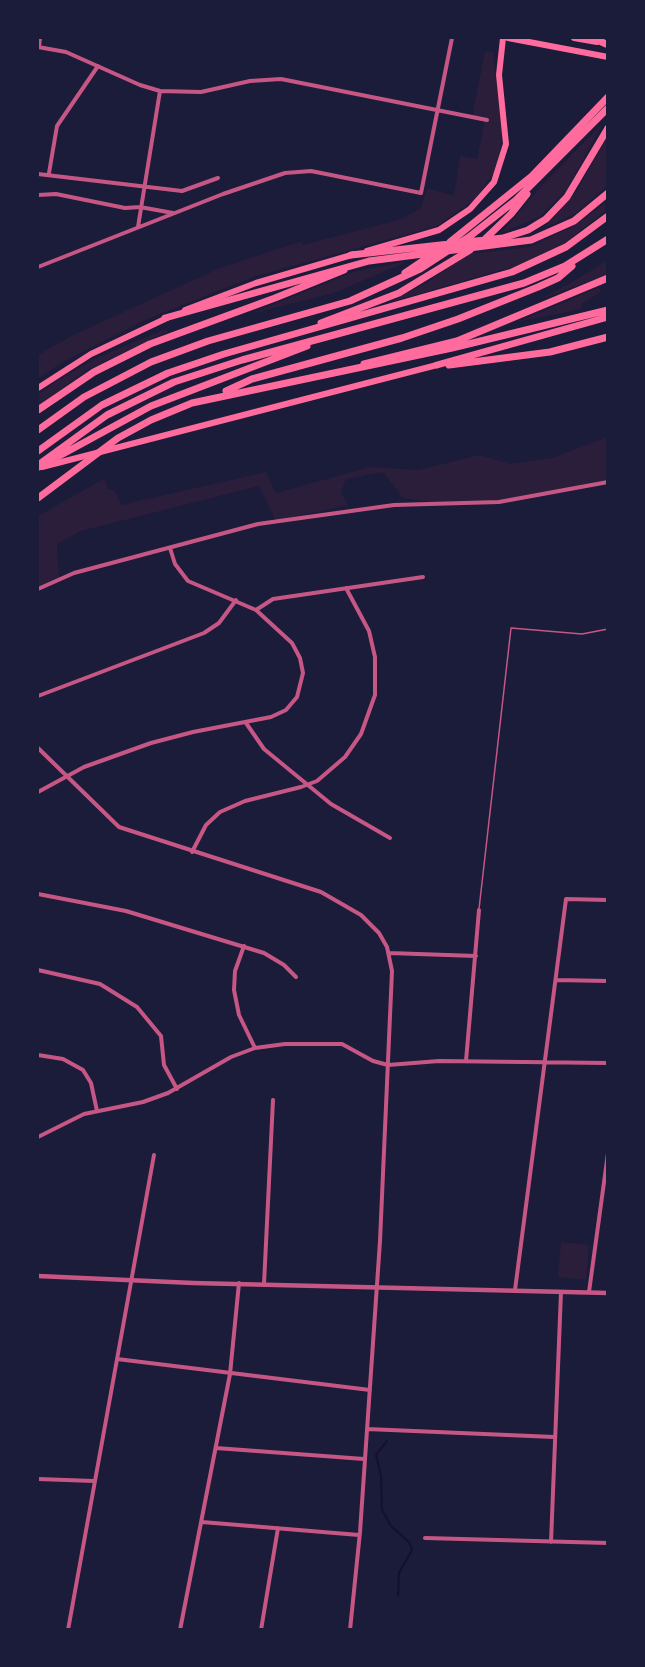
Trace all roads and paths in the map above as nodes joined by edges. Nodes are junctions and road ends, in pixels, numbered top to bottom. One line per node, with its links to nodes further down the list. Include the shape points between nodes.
1 (40, 38): 8 (street)
2 (452, 38): 14 (street)
3 (503, 38): 30 (highway, via 499,75 506,144 491,187 465,213 439,230)
4 (508, 38): 9 (highway)
5 (574, 38): 7 (highway)
6 (593, 38): 7 (highway)
7 (607, 44)
8 (38, 47): 10 (street, via 66,52)
9 (608, 57)
10 (98, 66): 11 (street); 17 (street, via 57,126)
11 (160, 91): 14 (street, via 201,92 281,79); 21 (street)
12 (608, 97): 34 (highway, via 563,146 503,201)
13 (608, 108): 20 (highway)
14 (437, 109): 15 (street); 25 (street, via 421,193 303,171 271,177)
15 (487, 120)
16 (608, 128): 30 (highway, via 578,181 552,214 528,230 495,239)
17 (49, 173): 18 (street); 21 (street)
18 (38, 174)
19 (218, 178): 21 (street, via 182,191)
20 (538, 180): 34 (highway, via 461,243); 38 (highway, via 501,225 449,265 392,296)
21 (144, 187): 24 (street)
22 (608, 193): 31 (highway, via 553,232 520,243)
23 (38, 195): 24 (street, via 56,194 125,208)
24 (140, 207): 25 (street); 27 (street)
25 (173, 214): 27 (street)
26 (608, 216): 38 (highway, via 566,247 526,267)
27 (138, 227): 32 (street)
28 (608, 239): 29 (highway)
29 (591, 251): 40 (highway, via 524,283); 44 (highway, via 558,278 493,306 402,338 252,379)
30 (351, 255): 37 (highway, via 245,287)
31 (355, 265): 37 (highway); 45 (highway, via 141,348 94,372)
32 (38, 267)
33 (608, 278): 42 (highway, via 457,341 372,360)
34 (394, 283): 46 (highway, via 340,304 158,359 97,389)
35 (608, 310): 42 (highway)
36 (608, 317): 41 (highway)
37 (165, 318): 43 (highway, via 102,348)
38 (300, 332): 47 (highway, via 210,358 147,382 89,413)
39 (608, 337): 41 (highway, via 521,357)
40 (323, 338): 48 (highway, via 177,394); 48 (highway, via 216,368 146,394 94,423)
41 (437, 365): 48 (highway)
42 (348, 370): 44 (highway)
43 (38, 388)
44 (215, 397): 50 (highway, via 171,411 131,430 76,466)
45 (38, 410)
46 (38, 430)
47 (38, 451)
48 (38, 467)
49 (608, 482): 51 (street, via 500,502 333,512 258,524)
50 (38, 498)
51 (170, 548): 54 (street, via 74,573); 55 (street, via 175,564 188,581)
52 (423, 578): 53 (street)
53 (346, 588): 56 (street, via 273,599); 62 (street, via 373,644 375,695 355,745 331,771)
54 (38, 589)
55 (236, 600): 56 (street); 58 (street, via 219,623 204,633)
56 (256, 610): 59 (street, via 292,643 303,673 301,689 286,710)
57 (608, 629): 68 (lane, via 582,634 511,628)
58 (38, 696)
59 (246, 723): 61 (street, via 169,737); 62 (street, via 264,749)
60 (38, 748): 61 (street)
61 (65, 776): 63 (street); 65 (street, via 119,827)
62 (307, 785): 64 (street, via 340,810); 65 (street, via 245,801 220,812 206,825)
63 (38, 792)
64 (390, 838)
65 (192, 852): 70 (street, via 337,899 372,925)
66 (38, 894): 69 (street, via 126,911)
67 (608, 900): 74 (street, via 566,899)
68 (479, 910): 71 (street)
69 (244, 946): 73 (street, via 275,958); 76 (street, via 235,971 235,1001)
70 (389, 953): 71 (street); 81 (street, via 392,971)
71 (476, 956): 78 (street)
72 (38, 969): 82 (street, via 100,984 137,1007 161,1036 164,1065)
73 (296, 977)
74 (556, 980): 75 (street); 79 (street)
75 (608, 981)
76 (255, 1048): 81 (street, via 330,1042); 82 (street, via 217,1063)
77 (38, 1055): 84 (street, via 63,1059 83,1070 91,1083)
78 (466, 1062): 79 (street); 81 (street)
79 (545, 1062): 80 (street); 93 (street)
80 (608, 1063)
81 (388, 1065): 92 (street)
82 (177, 1089): 84 (street, via 144,1102)
83 (273, 1100): 91 (street)
84 (97, 1111): 85 (street, via 70,1119)
85 (38, 1137)
86 (608, 1153): 95 (street)
87 (154, 1155): 89 (street)
88 (38, 1276): 89 (street)
89 (132, 1281): 90 (street); 97 (street)
90 (239, 1283): 91 (street); 98 (street)
91 (264, 1284): 92 (street)
92 (377, 1286): 93 (street); 99 (street)
93 (515, 1290): 94 (street)
94 (561, 1292): 95 (street); 101 (street)
95 (589, 1292): 96 (street)
96 (608, 1293)
97 (117, 1359): 98 (street); 105 (street)
98 (230, 1374): 99 (street); 102 (street)
99 (370, 1390): 100 (street)
100 (367, 1429): 101 (street); 103 (street)
101 (554, 1437): 110 (street)
102 (216, 1448): 103 (street); 106 (street)
103 (364, 1459): 108 (street)
104 (38, 1479): 105 (street)
105 (94, 1481): 112 (street)
106 (201, 1522): 107 (street); 113 (street)
107 (278, 1528): 108 (street); 114 (street)
108 (359, 1535): 115 (street)
109 (425, 1538): 110 (street)
110 (551, 1542): 111 (street)
111 (608, 1543)
112 (68, 1629)
113 (180, 1629)
114 (261, 1629)
115 (350, 1629)

